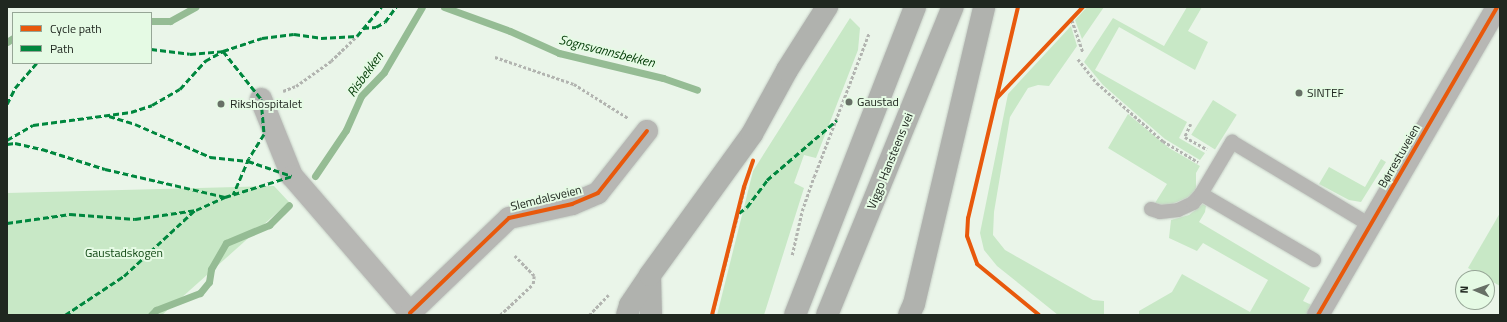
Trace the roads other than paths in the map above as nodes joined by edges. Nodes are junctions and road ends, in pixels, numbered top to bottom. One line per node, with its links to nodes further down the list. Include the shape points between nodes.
1 (827, 7): 12 (highway, via 787,70 752,134)
2 (915, 7): 17 (highway)
3 (953, 7): 18 (highway, Viggo Hansteens vei)
4 (984, 7): 13 (highway)
5 (1497, 7): 10 (street, Børrestuveien)
6 (261, 99): 14 (street, Slemdalsveien, via 292,176)
7 (646, 131): 14 (street, Slemdalsveien, via 598,193 572,204 508,218)
8 (1201, 194): 9 (lane, via 1193,203 1178,210 1160,212); 10 (lane, via 1232,142); 11 (lane)
9 (1151, 209)
10 (1370, 225): 19 (street, Børrestuveien)
11 (1314, 260)
12 (650, 275): 15 (highway, via 630,305); 16 (highway)
13 (913, 312)
14 (411, 314)
15 (627, 315)
16 (651, 315)
17 (795, 315)
18 (827, 315)
19 (1318, 315)

